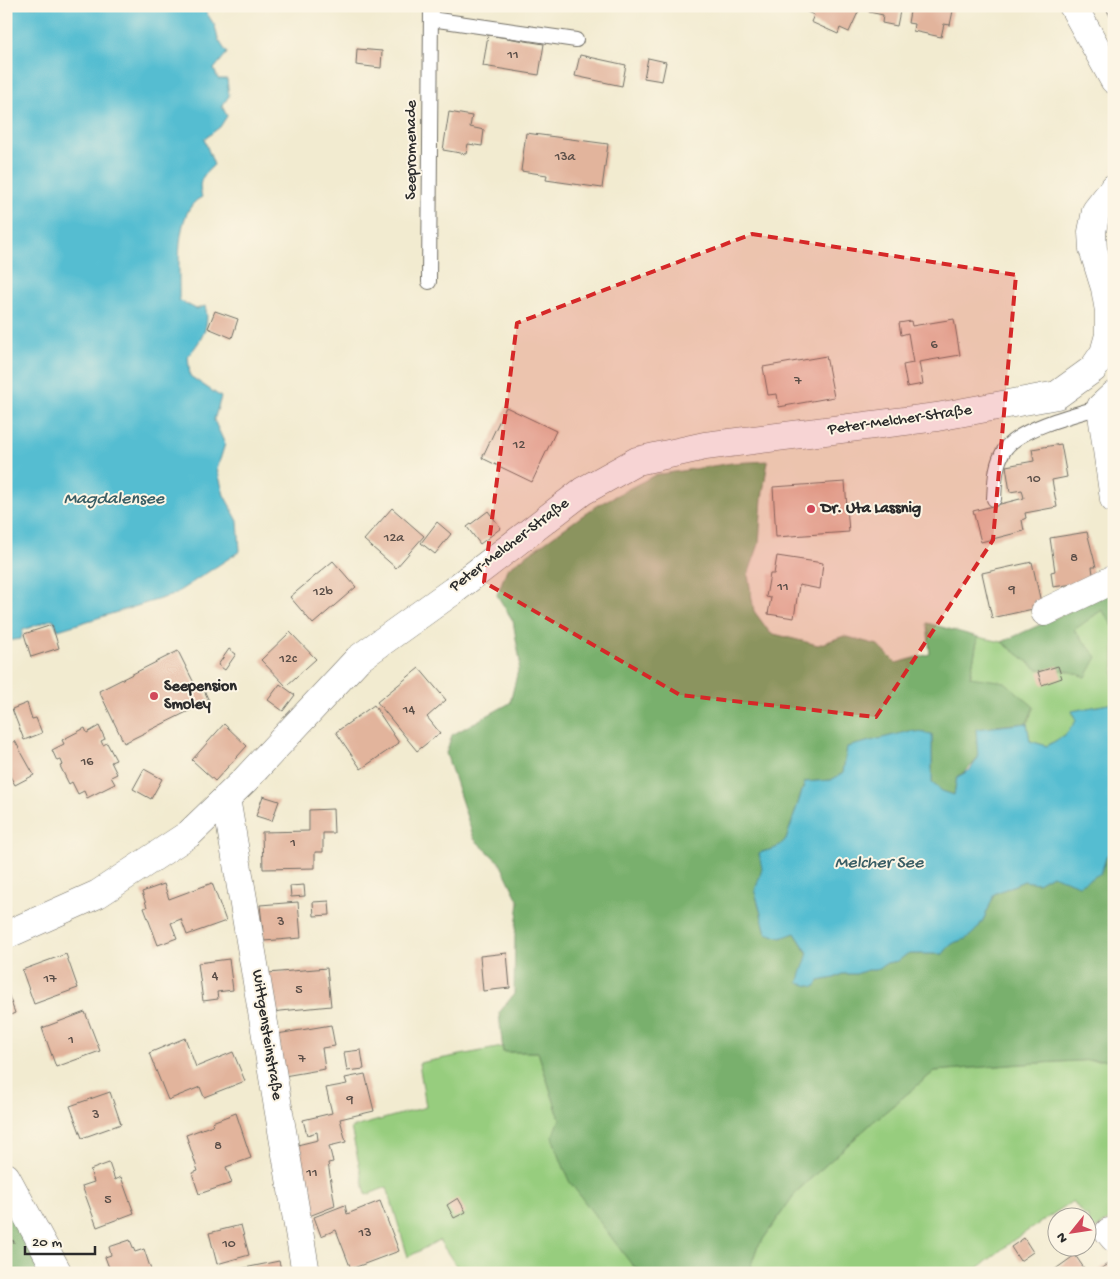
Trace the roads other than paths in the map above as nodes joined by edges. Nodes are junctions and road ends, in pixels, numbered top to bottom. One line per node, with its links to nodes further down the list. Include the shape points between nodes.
1 (1073, 6): 4 (street)
2 (431, 13): 3 (lane, Seepromenade); 6 (lane, Seepromenade)
3 (576, 40)
4 (1114, 80)
5 (1114, 188): 7 (street, Peter-Melcher-Straße, via 1096,211 1092,232 1093,249 1109,311)
6 (429, 282)
7 (1109, 359): 13 (street, Peter-Melcher-Straße, via 1051,397 937,416 705,446 637,461 583,491 358,659)
8 (1107, 401): 9 (street); 10 (lane, via 1054,420 1005,448 996,469)
9 (1114, 498)
10 (994, 499)
11 (1114, 579): 12 (street)
12 (1044, 612)
13 (226, 798): 14 (street, Peter-Melcher-Straße, via 189,834 98,894); 17 (street, Wittgensteinstraße)
14 (6, 936)
15 (6, 1177): 16 (street)
16 (58, 1273)
17 (306, 1273)

